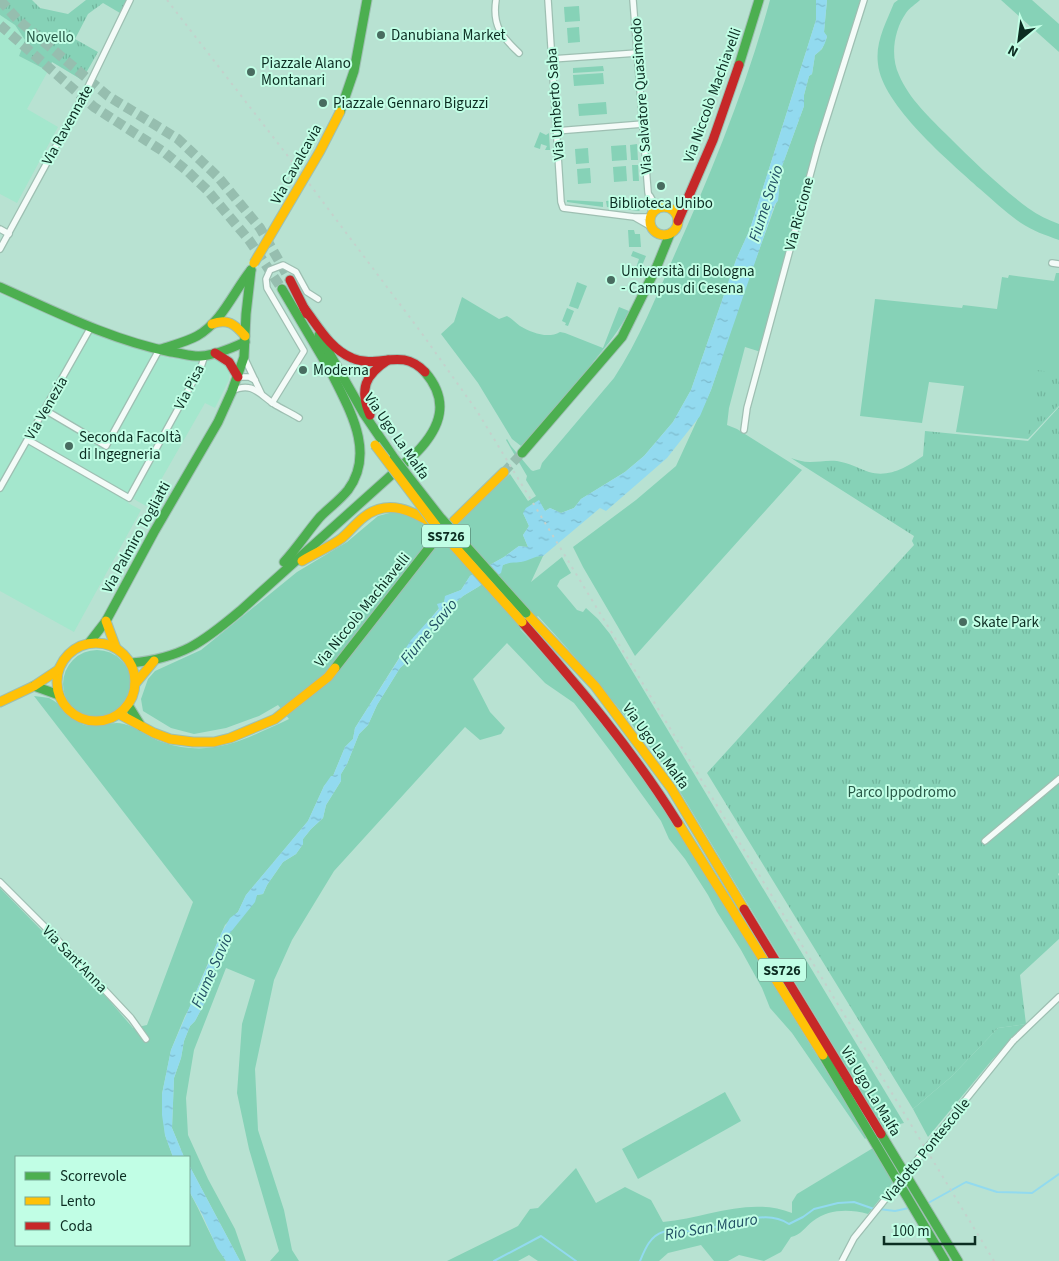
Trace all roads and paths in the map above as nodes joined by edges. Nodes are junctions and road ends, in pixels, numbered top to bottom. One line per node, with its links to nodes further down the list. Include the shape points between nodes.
1 (130, 0): 21 (street, Via Ravennate, via 87,88)
2 (367, 0): 27 (main road, Via Cavalcavia, bridge, via 358,58 346,101)
3 (496, 0): 8 (street, via 495,20 505,40)
4 (548, 0): 10 (street, Via Umberto Saba)
5 (633, 0): 9 (street, Via Salvatore Quasimodo)
6 (759, 0): 14 (main road, Via Niccolò Machiavelli, via 739,67)
7 (864, 0): 49 (street, Via Riccione, via 818,146 747,408)
8 (519, 53)
9 (638, 53): 10 (street); 11 (street, Via Salvatore Quasimodo)
10 (552, 59): 12 (street, Via Umberto Saba)
11 (643, 124): 12 (street); 13 (street, Via Salvatore Quasimodo)
12 (556, 131): 17 (street, Via Umberto Saba, via 563,208)
13 (648, 192): 15 (street, Via Salvatore Quasimodo); 19 (street, Via Salvatore Quasimodo)
14 (688, 198): 16 (main road, via 682,206); 18 (main road, Via Niccolò Machiavelli)
15 (660, 207): 16 (main road); 19 (main road)
16 (672, 210): 18 (main road)
17 (634, 217): 19 (street); 19 (street)
18 (678, 221): 22 (main road)
19 (652, 222): 22 (main road, via 663,235); 24 (main road)
20 (0, 229): 21 (street)
21 (8, 234): 23 (street, Via Ravennate)
22 (670, 234): 24 (main road)
23 (0, 249)
24 (661, 256): 51 (main road, via 622,337)
25 (1052, 264): 26 (street)
26 (1059, 264)
27 (253, 266): 33 (main road, Via Cavalcavia); 35 (main road, Via Palmiro Togliatti)
28 (290, 280): 32 (main road, Via Ugo La Malfa / SS726)
29 (0, 286): 34 (main road)
30 (282, 289): 41 (main road, Via Ugo La Malfa / SS726)
31 (318, 299): 46 (street, via 307,292 296,272 283,266 270,270 267,288 304,351)
32 (304, 308): 40 (main road, via 340,352 360,362); 52 (main road, Via Ugo La Malfa / SS726, via 344,382)
33 (212, 324): 35 (main road, via 225,320 232,323); 36 (main road, Via Cavalcavia, via 189,340)
34 (92, 327): 36 (main road); 47 (street, Via Venezia)
35 (245, 339): 37 (main road); 39 (main road, Via Palmiro Togliatti)
36 (159, 350): 38 (main road); 47 (street, via 106,446)
37 (215, 353): 38 (main road); 42 (main road, via 231,363)
38 (205, 355): 50 (street, Via Pisa, via 129,498)
39 (244, 357): 42 (main road, Via Palmiro Togliatti); 43 (street)
40 (388, 360): 52 (main road, via 370,375 364,392 369,413); 58 (main road, via 398,358 412,362 430,378 440,405 435,429 395,473)
41 (331, 372): 56 (main road, Via Ugo La Malfa / SS726, bridge, via 375,445); 59 (main road, via 359,433 360,470 348,491)
42 (238, 377): 43 (street); 44 (main road, Via Palmiro Togliatti)
43 (255, 380): 45 (street)
44 (232, 392): 45 (street, via 244,387); 60 (main road, Via Palmiro Togliatti)
45 (261, 392): 46 (street)
46 (272, 403): 48 (street)
47 (45, 410): 50 (street, Via Venezia)
48 (299, 418)
49 (744, 430)
50 (28, 440): 54 (street, Via Venezia)
51 (522, 453)
52 (394, 458): 80 (main road, Via Ugo La Malfa / SS726, bridge, via 440,517 595,686 671,788)
53 (504, 472): 55 (main road)
54 (0, 488)
55 (454, 521)
56 (437, 527): 58 (main road, bridge, via 401,507 386,506 366,515 330,547); 79 (main road, Via Ugo La Malfa / SS726, bridge, via 590,700 652,781 837,1077)
57 (436, 539): 72 (main road, Via Niccolò Machiavelli, via 328,677 274,719 214,742 170,739)
58 (280, 574): 59 (main road)
59 (235, 614): 63 (main road, via 195,645)
60 (106, 621): 61 (main road, Via Palmiro Togliatti); 62 (main road)
61 (89, 643): 62 (main road); 65 (main road, via 69,653)
62 (116, 648): 64 (main road)
63 (154, 661): 64 (main road); 66 (main road)
64 (130, 663): 66 (main road)
65 (58, 670): 67 (main road); 68 (main road)
66 (135, 684): 70 (main road)
67 (34, 686): 68 (main road); 69 (main road)
68 (59, 695): 71 (main road, via 66,708 81,718 105,720)
69 (0, 702)
70 (128, 705): 71 (main road); 72 (main road)
71 (119, 714): 72 (main road, Via Niccolò Machiavelli)
72 (141, 726)
73 (1059, 779): 74 (street)
74 (985, 841)
75 (0, 882): 77 (street, Via Sant'Anna, via 131,1018)
76 (1059, 997): 78 (street, Viadotto Pontescolle, bridge, via 1013,1041 854,1238)
77 (146, 1039)
78 (842, 1261)
79 (945, 1261)
80 (958, 1261)

